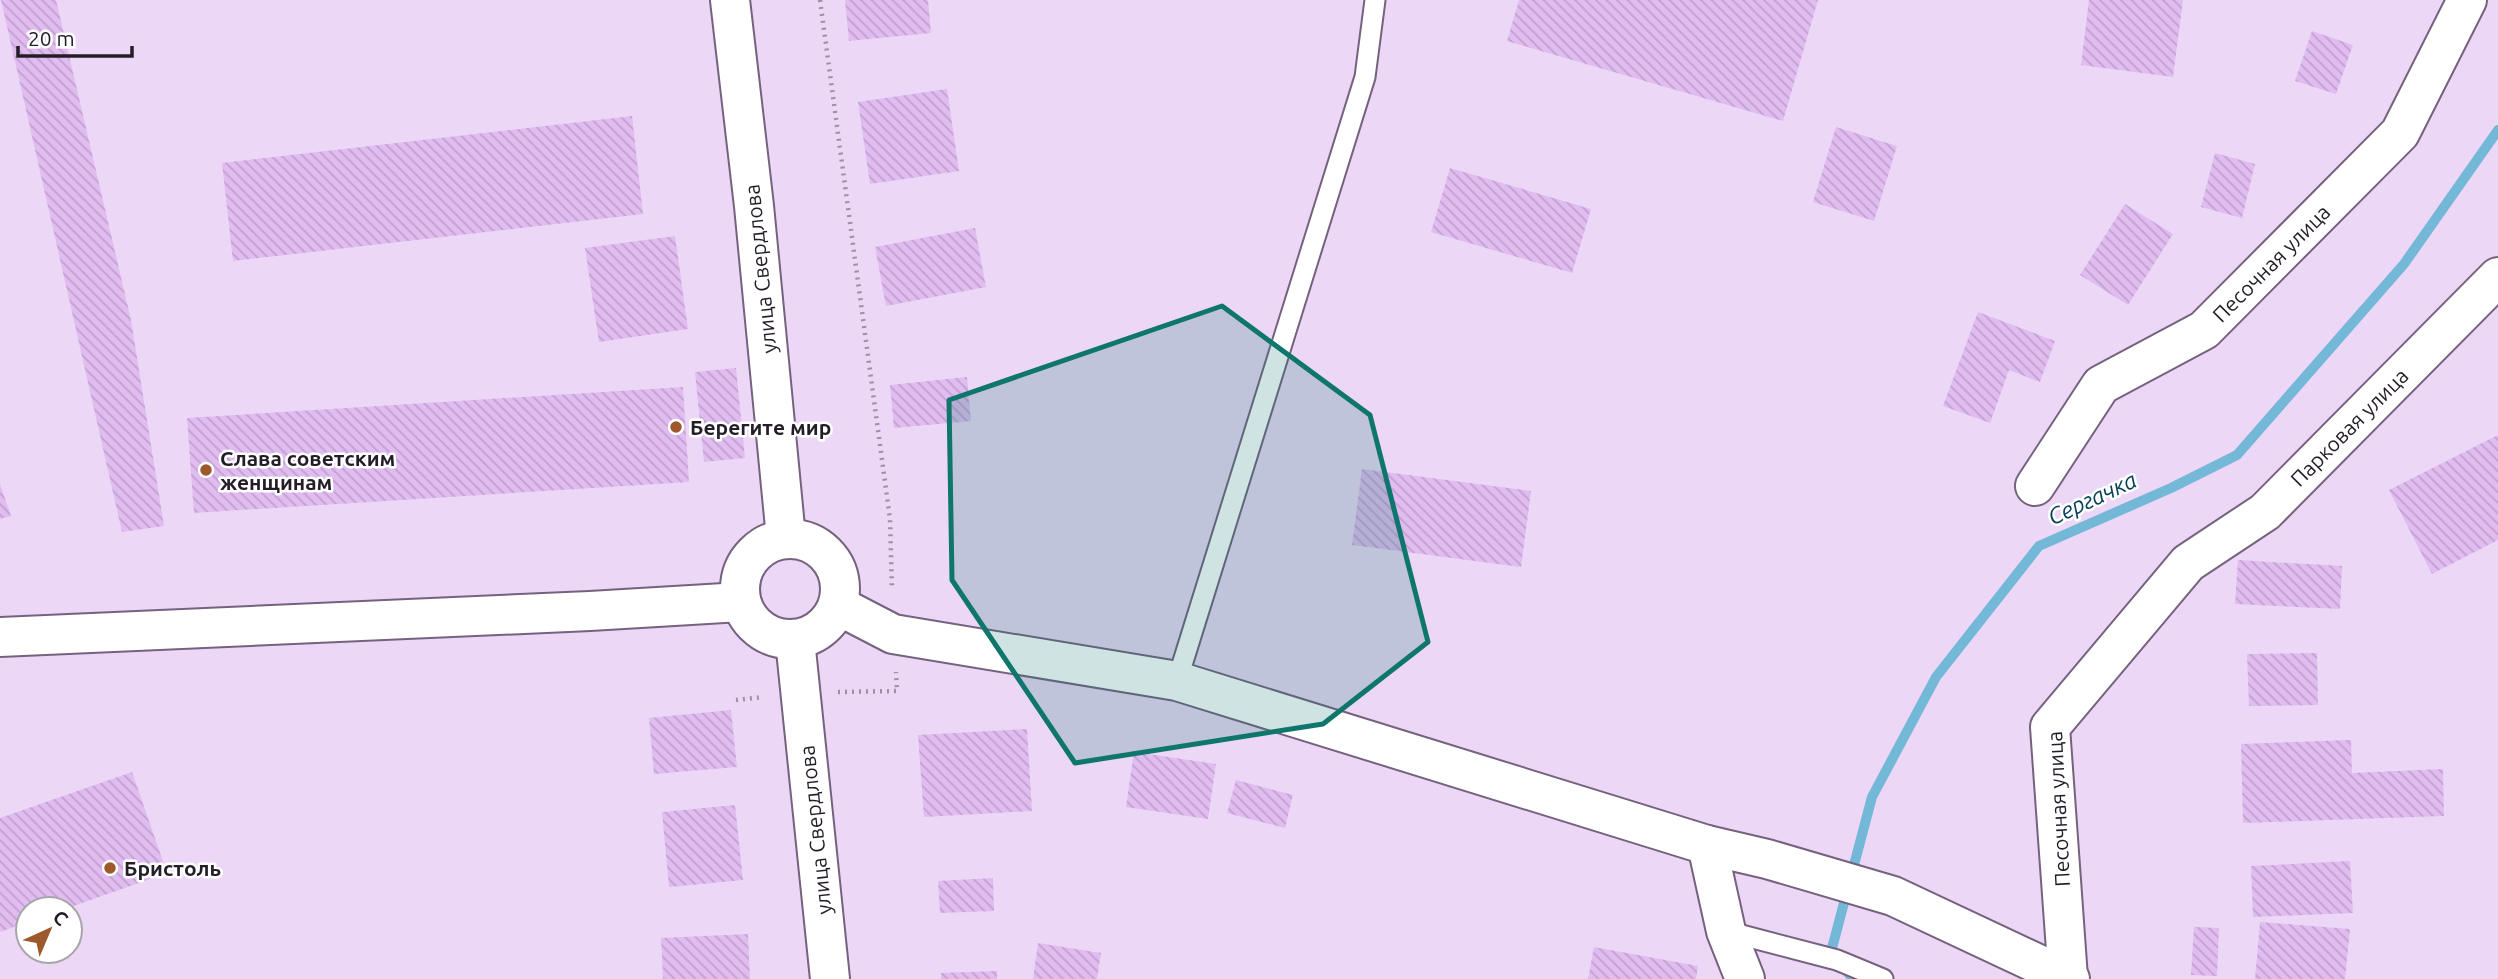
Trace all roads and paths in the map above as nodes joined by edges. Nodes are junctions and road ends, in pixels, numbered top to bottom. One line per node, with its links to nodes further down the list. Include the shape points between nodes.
1 (730, 0): 7 (street, улица Свердлова)
2 (820, 0): 11 (path, via 890,519)
3 (1376, 0): 14 (lane, via 1365,77)
4 (2468, 0): 6 (street, Песочная улица, via 2400,133 2204,331 2101,385)
5 (2498, 277): 8 (street, Парковая улица, via 2264,512)
6 (2035, 486)
7 (786, 538): 9 (street, via 759,549 742,573); 10 (street, via 818,546 839,572)
8 (2188, 563): 22 (street, Песочная улица, via 2050,727)
9 (741, 602): 12 (street); 13 (street, via 761,631)
10 (839, 606): 11 (street); 13 (street, via 822,630)
11 (893, 634): 14 (street); 15 (path, via 897,691)
12 (0, 637)
13 (795, 640): 15 (street, улица Свердлова)
14 (1177, 681): 17 (street)
15 (802, 693): 16 (path); 19 (street, улица Свердлова)
16 (736, 700)
17 (1707, 845): 18 (street); 22 (street, via 1893,896)
18 (1726, 931): 20 (street); 21 (lane, via 1837,960)
19 (831, 979)
20 (1745, 979)
21 (1883, 979)
22 (2069, 979)

